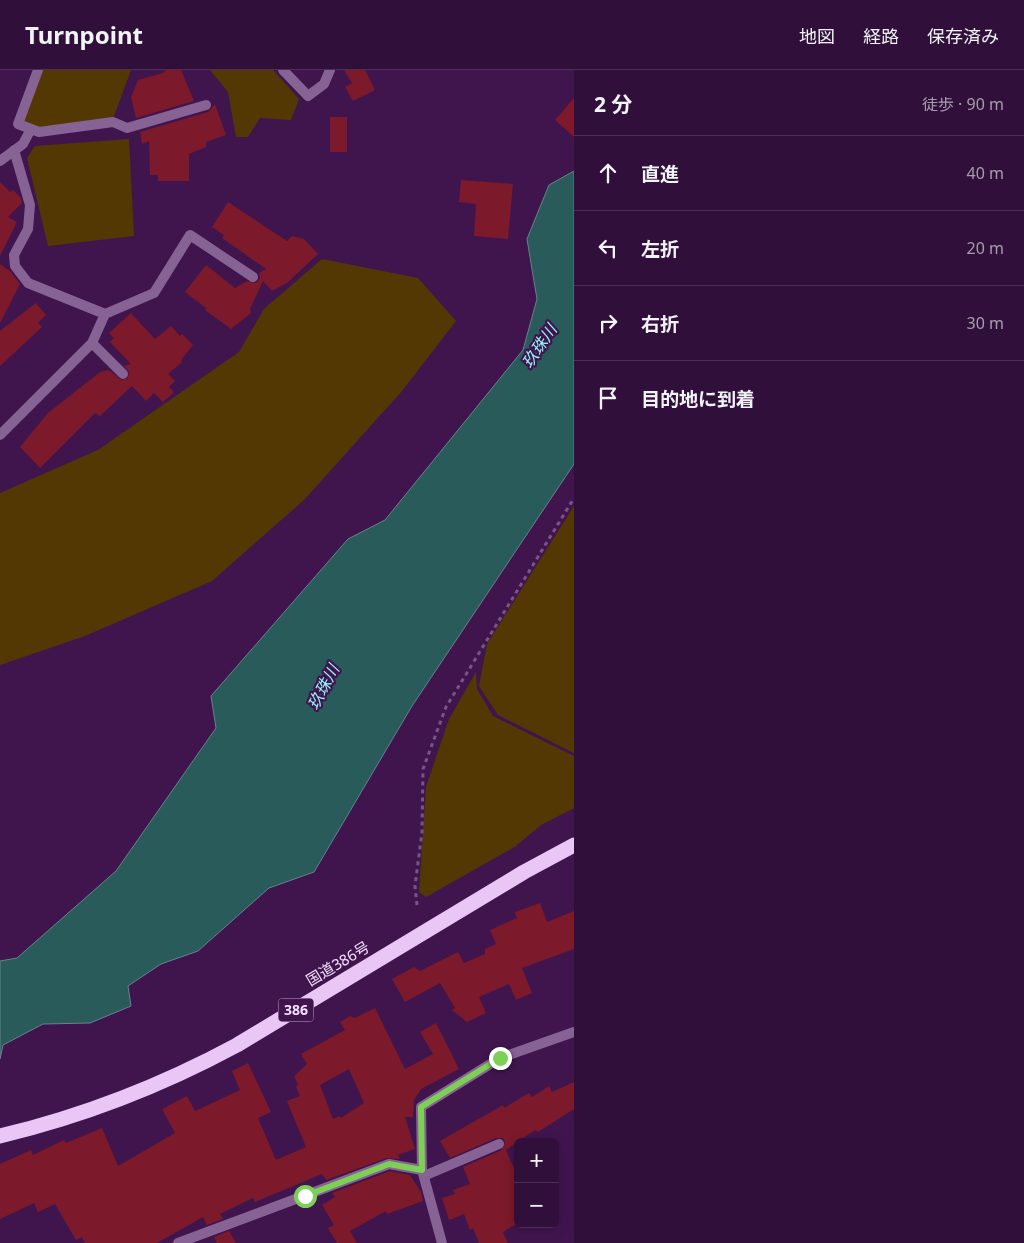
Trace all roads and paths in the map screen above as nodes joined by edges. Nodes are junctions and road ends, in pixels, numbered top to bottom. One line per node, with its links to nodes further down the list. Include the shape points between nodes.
1 (38, 70): 5 (street, via 18,124)
2 (284, 70): 3 (street, via 308,96 324,84)
3 (330, 70)
4 (206, 105): 5 (street, via 128,128 113,122 39,132)
5 (31, 129): 6 (street, via 23,144)
6 (14, 150): 7 (street); 9 (street, via 30,205 28,229 14,255 15,266 28,283)
7 (0, 161)
8 (253, 277): 9 (street, via 190,235 154,293)
9 (105, 314): 10 (street)
10 (92, 343): 11 (street); 12 (street)
11 (123, 374)
12 (0, 435)
13 (574, 498): 15 (path, via 446,708 423,769 422,832 414,886)
14 (574, 846): 17 (highway, 国道386号 / 386, via 524,872 190,1071 103,1107)
15 (417, 905)
16 (574, 1032): 19 (street, via 500,1058 421,1107)
17 (0, 1136)
18 (499, 1144): 19 (street)
19 (423, 1173): 20 (street, via 389,1164); 21 (street)
20 (178, 1243)
21 (442, 1243)

